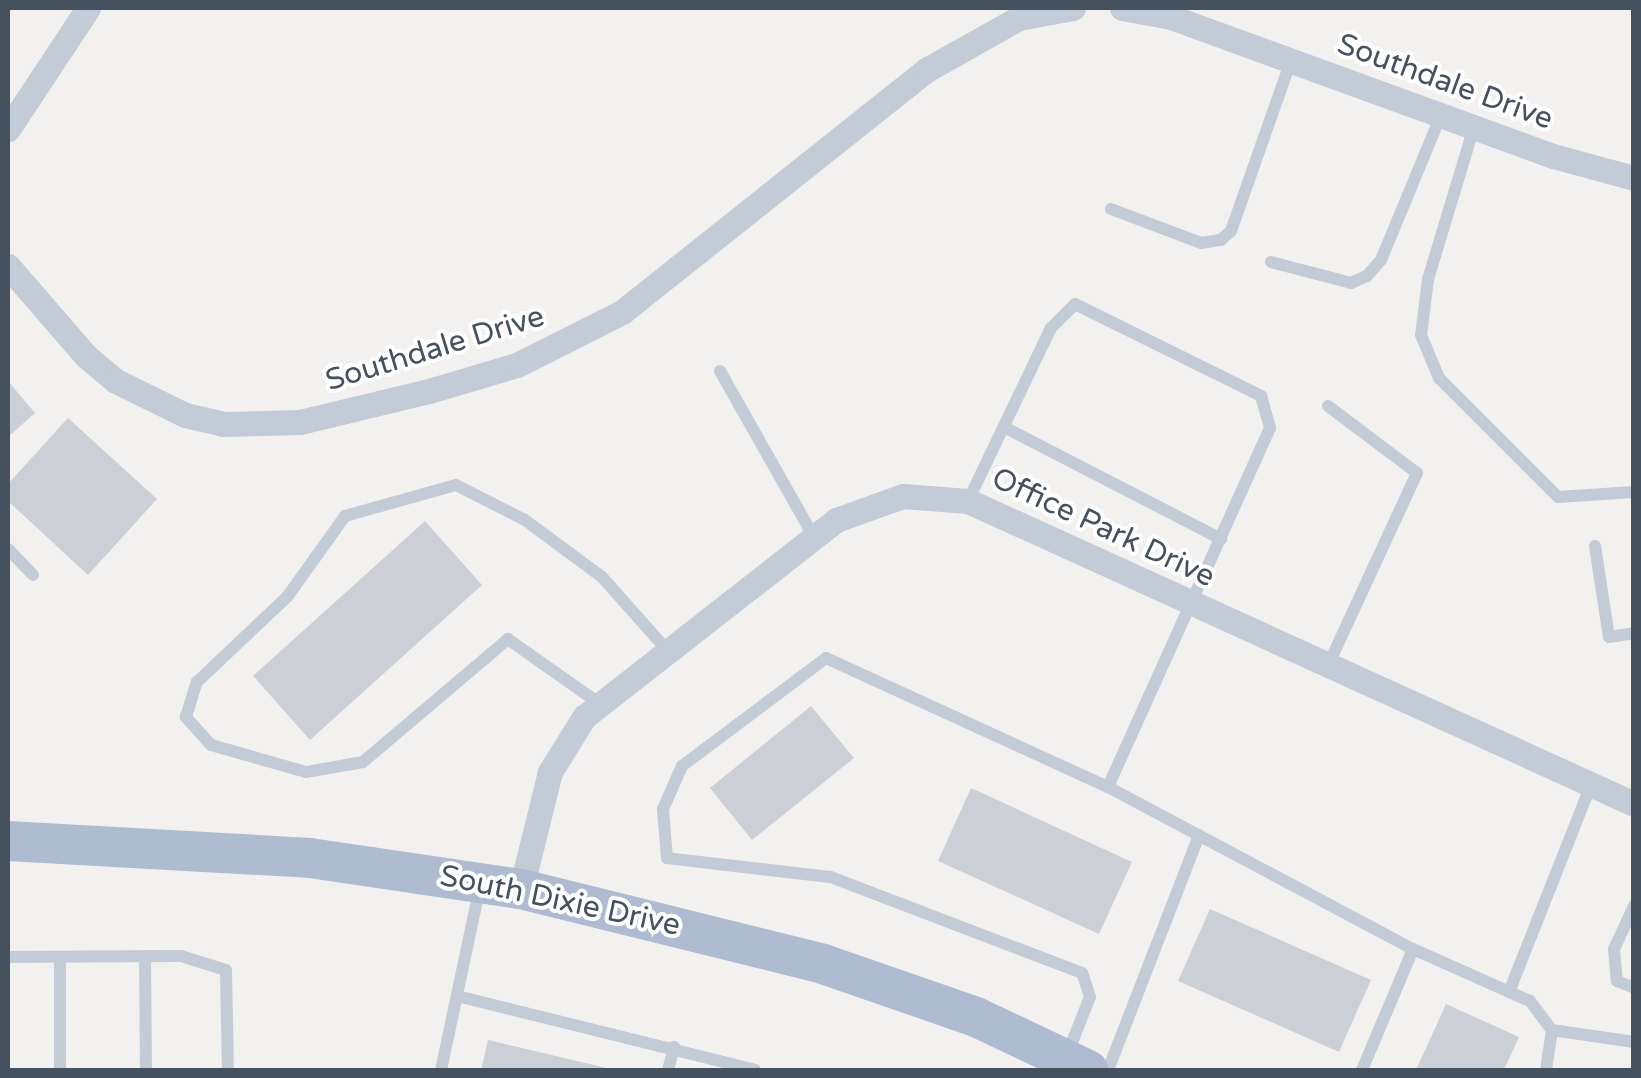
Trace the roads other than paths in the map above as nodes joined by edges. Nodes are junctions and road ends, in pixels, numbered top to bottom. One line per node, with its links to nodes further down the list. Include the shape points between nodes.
1 (88, 8): 7 (street)
2 (1073, 8): 11 (street, Southdale Drive, via 1019,18 928,69 622,312 517,364 410,396 262,426 185,415 116,381)
3 (1122, 8): 4 (street, Southdale Drive, via 1171,17)
4 (1292, 61): 5 (street, Southdale Drive); 9 (lane, via 1231,231 1221,240 1200,243)
5 (1441, 115): 6 (street, Southdale Drive); 10 (lane, via 1381,260 1367,276 1352,282)
6 (1474, 127): 8 (street, Southdale Drive); 15 (lane, via 1421,335 1440,378 1558,497)
7 (8, 129)
8 (1634, 178)
9 (1111, 209)
10 (1271, 262)
11 (8, 266)
12 (720, 371): 17 (lane)
13 (1328, 406): 25 (lane, via 1418,473)
14 (1008, 429): 16 (lane); 18 (lane); 18 (lane, via 1051,328 1075,304 1260,396 1270,428)
15 (1634, 492)
16 (968, 501): 17 (street, Office Park Drive, via 934,495 873,502); 22 (street, Office Park Drive)
17 (814, 538): 24 (street, Office Park Drive)
18 (1220, 540): 22 (lane)
19 (1595, 546): 23 (lane, via 1610,637)
20 (8, 549): 21 (lane)
21 (34, 575)
22 (1195, 606): 25 (street, Office Park Drive); 28 (lane)
23 (1634, 634)
24 (668, 651): 26 (street, Office Park Drive); 26 (lane, via 602,577 525,520 456,485 345,516 287,598 197,682 186,717 211,745 306,772 363,762 508,639)
25 (1328, 666): 27 (street, Office Park Drive)
26 (600, 704): 33 (street, Office Park Drive, via 565,743 550,772)
27 (1591, 785): 29 (street, Office Park Drive); 40 (lane)
28 (1108, 786): 30 (lane); 45 (lane, via 826,658 682,766 663,809 667,858 716,869 830,876 1082,973 1090,997)
29 (1634, 804)
30 (1199, 835): 35 (lane); 52 (lane)
31 (8, 841): 32 (main road, South Dixie Drive, via 310,858)
32 (481, 882): 33 (main road, South Dixie Drive); 41 (lane)
33 (522, 890): 45 (main road, South Dixie Drive, via 823,964 976,1017)
34 (1634, 906): 39 (lane, via 1614,950 1617,981)
35 (1413, 949): 40 (lane); 53 (lane)
36 (146, 956): 38 (lane); 47 (lane); 48 (lane, via 181,956 226,970)
37 (8, 957): 38 (lane)
38 (60, 957): 46 (lane)
39 (1634, 988)
40 (1509, 992): 42 (lane, via 1530,1002)
41 (457, 996): 44 (lane); 49 (lane)
42 (1552, 1030): 43 (lane); 54 (lane)
43 (1634, 1042)
44 (674, 1047): 50 (lane); 51 (lane)
45 (1071, 1067)
46 (60, 1070)
47 (146, 1070)
48 (228, 1070)
49 (441, 1070)
50 (668, 1070)
51 (754, 1070)
52 (1108, 1070)
53 (1362, 1070)
54 (1546, 1070)

